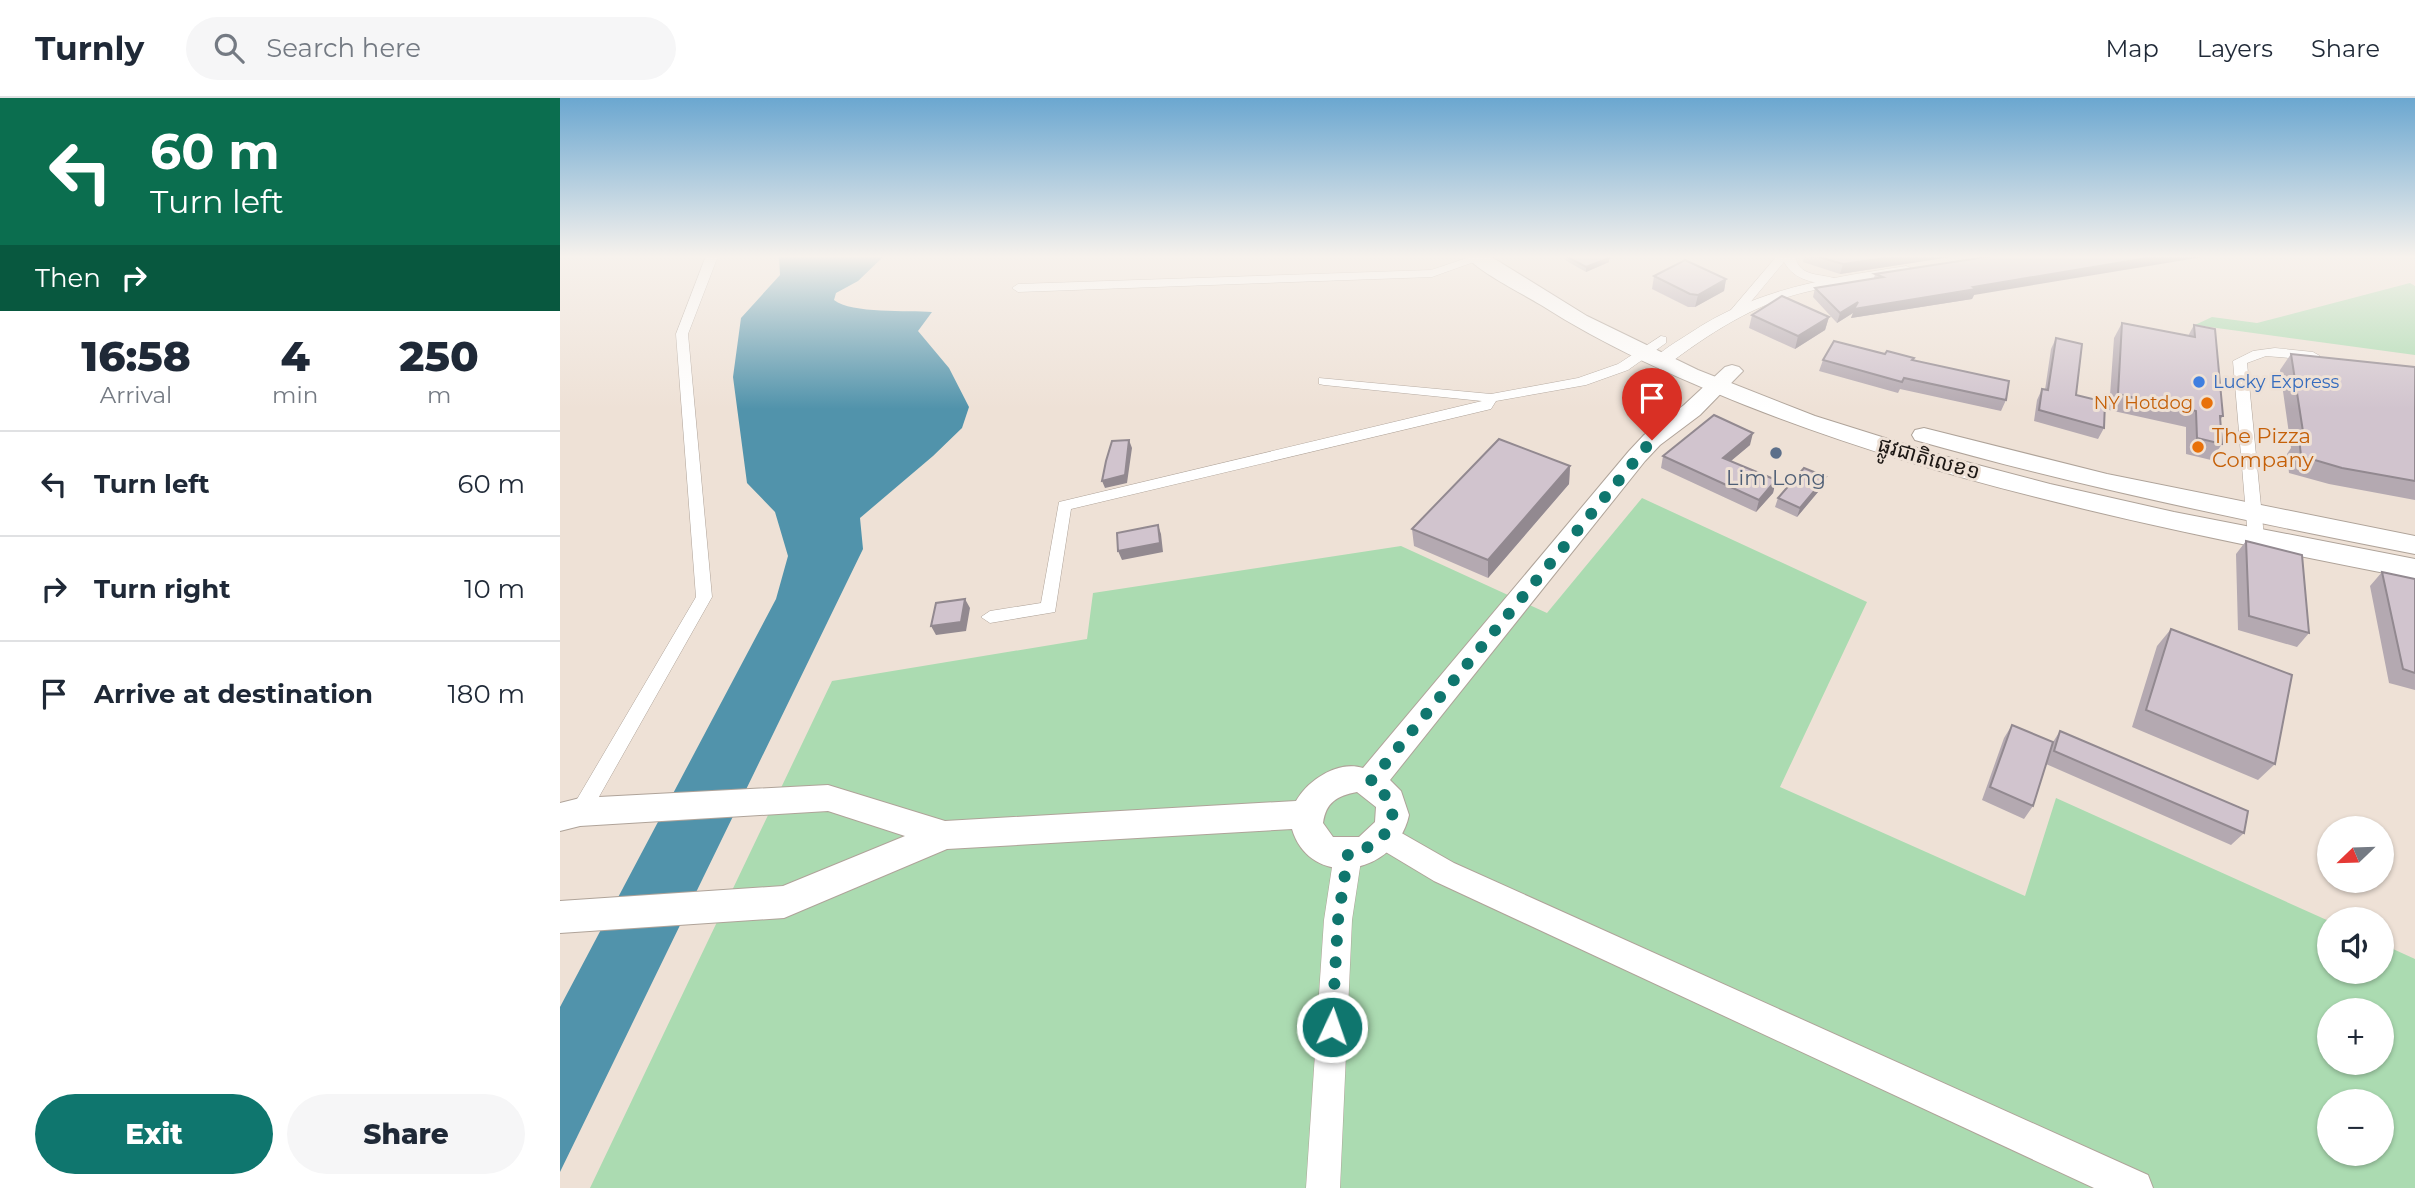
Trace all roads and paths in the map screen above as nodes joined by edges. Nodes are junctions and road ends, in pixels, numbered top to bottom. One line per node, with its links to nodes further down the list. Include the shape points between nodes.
1 (692, 307): 18 (street, via 682,334 704,597)
2 (1559, 307): 7 (highway, ផ្លូវជាតិលេខ១)
3 (1593, 307): 7 (highway, ផ្លូវជាតិលេខ១)
4 (1740, 307): 6 (street)
5 (1749, 307): 6 (street)
6 (1735, 313): 7 (street)
7 (1661, 351): 9 (highway, ផ្លូវជាតិលេខ១); 11 (street, via 1581,382)
8 (2322, 357): 12 (street, via 2270,352 2251,354 2240,362)
9 (1724, 378): 12 (highway, ផ្លូវជាតិលេខ១, via 1956,445); 13 (highway, ផ្លូវជាតិលេខ១, via 1829,427 1951,465); 17 (main road, via 1637,456)
10 (1324, 381): 11 (street)
11 (1491, 398): 16 (street, via 1486,406 1064,506 1049,608)
12 (2252, 513): 13 (street); 14 (highway, ផ្លូវជាតិលេខ១)
13 (2256, 537): 15 (highway, ផ្លូវជាតិលេខ១)
14 (2415, 545)
15 (2415, 569)
16 (990, 617)
17 (1370, 782): 19 (main road, via 1331,784 1312,799); 21 (main road, via 1390,801 1391,824)
18 (583, 813): 20 (main road, via 828,798)
19 (1306, 814): 20 (main road); 22 (main road, via 1306,830 1321,848)
20 (945, 835): 23 (main road, via 784,902)
21 (1384, 836): 22 (main road, via 1363,851); 25 (main road, via 1444,872)
22 (1348, 854): 24 (street, via 1338,920)
23 (560, 917)
24 (1323, 1188)
25 (2135, 1188)

